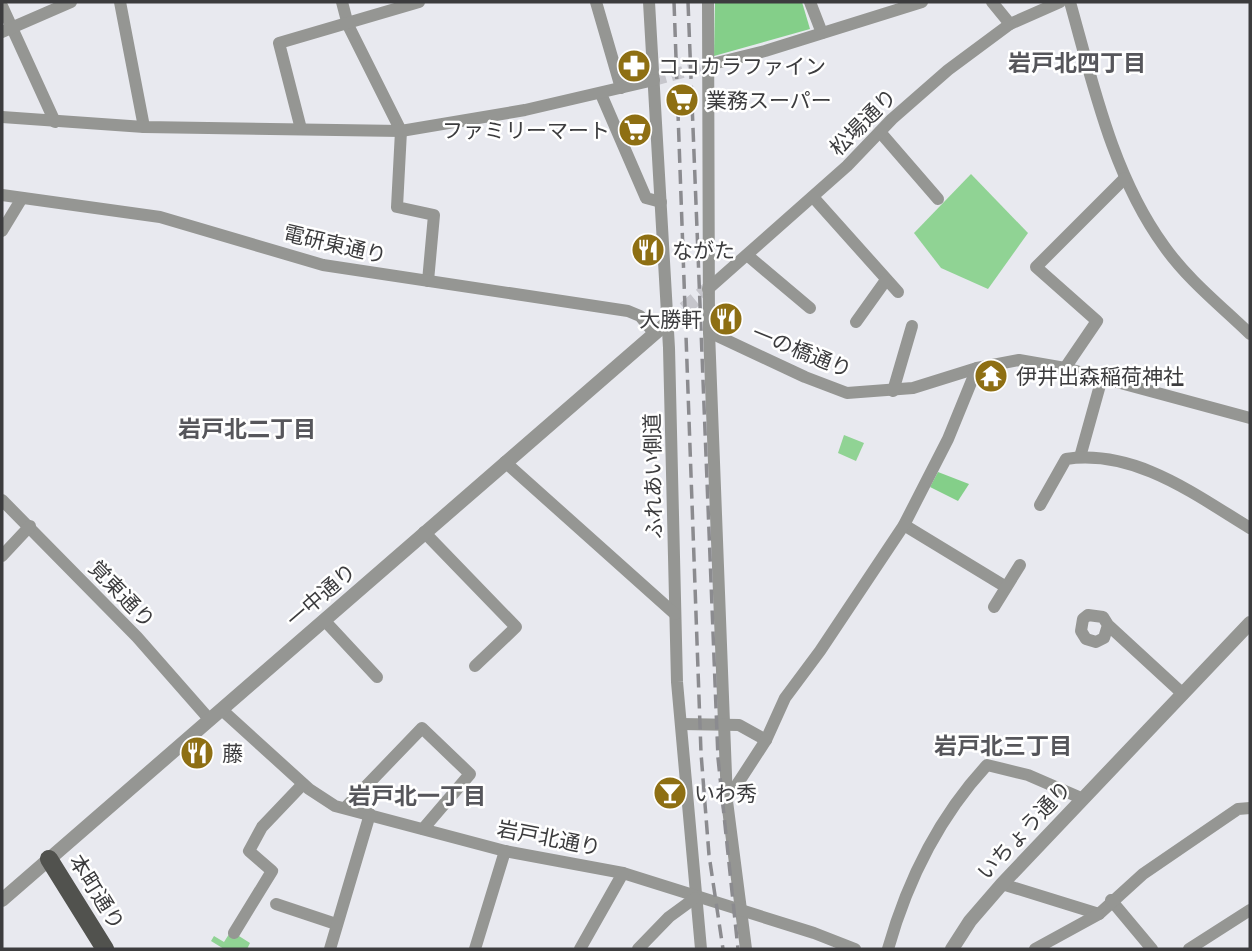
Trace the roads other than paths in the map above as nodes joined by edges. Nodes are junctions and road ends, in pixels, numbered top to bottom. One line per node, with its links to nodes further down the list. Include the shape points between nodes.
1 (71, 2): 16 (street)
2 (120, 2): 24 (street)
3 (342, 2): 15 (street)
4 (419, 2): 15 (street)
5 (596, 2): 20 (street)
6 (649, 2): 19 (street, ふれあい側道)
7 (708, 2): 18 (street)
8 (810, 2): 17 (street)
9 (922, 2): 17 (street)
10 (992, 2): 14 (street)
11 (1060, 2): 14 (street, 松場通り)
12 (1070, 2): 28 (street)
13 (2, 6): 16 (street)
14 (1010, 23): 27 (street, 松場通り, via 948,69)
15 (348, 24): 25 (street, via 279,43); 26 (street)
16 (7, 30): 23 (street)
17 (822, 33): 18 (street)
18 (708, 65): 38 (street)
19 (654, 80): 20 (street); 33 (street, ふれあい側道)
20 (621, 88): 21 (street)
21 (601, 94): 26 (street); 33 (street, via 646,198)
22 (2, 117): 23 (street)
23 (55, 122): 24 (street)
24 (144, 127): 25 (street)
25 (301, 129): 26 (street)
26 (401, 131): 37 (street, via 397,207 434,215)
27 (880, 132): 31 (street, 松場通り); 32 (street)
28 (1125, 178): 46 (street, via 1149,224 1182,269); 48 (street, via 1037,267 1097,321)
29 (2, 195): 30 (street, 電研東通り)
30 (22, 198): 34 (street); 37 (street, 電研東通り, via 160,218 323,265)
31 (813, 198): 35 (street, 松場通り); 36 (street)
32 (938, 199)
33 (661, 202): 41 (street, ふれあい側道)
34 (2, 231)
35 (747, 255): 38 (street, 松場通り); 40 (street)
36 (886, 280): 39 (street); 42 (street)
37 (428, 281): 45 (street, 電研東通り, via 628,311 640,316)
38 (708, 289): 44 (street)
39 (898, 292)
40 (810, 308)
41 (668, 322): 45 (street, 一中通り); 64 (street, ふれあい側道)
42 (856, 322)
43 (912, 326): 50 (street)
44 (709, 332): 50 (street, 一の橋通り, via 847,393); 74 (street)
45 (654, 333): 53 (street, 一中通り)
46 (1250, 334)
47 (976, 368): 48 (street, 一の橋通り, via 1019,360); 50 (street, 一の橋通り); 56 (street, via 948,439)
48 (1065, 368): 49 (street, 一の橋通り)
49 (1102, 378): 51 (street, 一の橋通り); 52 (street)
50 (893, 391)
51 (1250, 418)
52 (1080, 457): 55 (street, via 1066,459); 58 (street, via 1140,467 1174,481)
53 (505, 462): 59 (street, 一中通り); 64 (street)
54 (2, 500): 57 (street, 覚東通り)
55 (1040, 505)
56 (904, 525): 62 (street); 75 (street, via 785,698)
57 (30, 526): 60 (street); 72 (street, 覚東通り, via 137,636)
58 (1250, 528)
59 (424, 533): 65 (street, 一中通り); 68 (street, via 516,627)
60 (2, 556)
61 (1020, 565): 62 (street)
62 (1006, 587): 63 (street)
63 (994, 607)
64 (675, 614): 73 (street, ふれあい側道)
65 (324, 620): 69 (street); 71 (street, 一中通り)
66 (1250, 623): 70 (street, いちょう通り)
67 (1108, 625): 70 (street)
68 (475, 666)
69 (377, 677)
70 (1183, 694): 77 (street, いちょう通り)
71 (222, 709): 72 (street, 一中通り); 76 (street, 岩戸北通り)
72 (210, 720): 84 (street, 一中通り)
73 (681, 724): 74 (street); 87 (street, ふれあい側道)
74 (724, 724): 75 (street, via 739,725); 78 (street)
75 (766, 740): 78 (street)
76 (303, 784): 79 (street, 岩戸北通り); 95 (street, via 262,827 249,851 272,870)
77 (1081, 798): 86 (street, いちょう通り); 104 (street, via 1028,775 987,765 923,857)
78 (727, 801): 91 (street)
79 (345, 808): 81 (street, 岩戸北通り); 82 (street, via 422,728 470,774)
80 (1250, 808): 89 (street, via 1238,809)
81 (370, 814): 82 (street, 岩戸北通り); 94 (street)
82 (423, 829): 83 (street, 岩戸北通り)
83 (505, 851): 85 (street, 岩戸北通り); 98 (street)
84 (49, 859): 88 (street, 一中通り); 96 (main road, 本町通り)
85 (623, 873): 87 (street, 岩戸北通り); 99 (street)
86 (1002, 884): 93 (street); 105 (street, いちょう通り)
87 (695, 898): 91 (street, 岩戸北通り); 100 (street); 101 (street, ふれあい側道)
88 (2, 900)
89 (1111, 900): 93 (street); 107 (street)
90 (276, 904): 94 (street)
91 (739, 910): 102 (street); 103 (street, 岩戸北通り)
92 (1250, 910): 108 (street)
93 (1099, 914): 106 (street)
94 (336, 923): 97 (street)
95 (234, 933)
96 (105, 949)
97 (330, 949)
98 (475, 949)
99 (580, 949)
100 (638, 949)
101 (701, 949)
102 (746, 949)
103 (855, 949)
104 (888, 949)
105 (952, 949)
106 (1035, 949)
107 (1152, 949)
108 (1189, 949)

